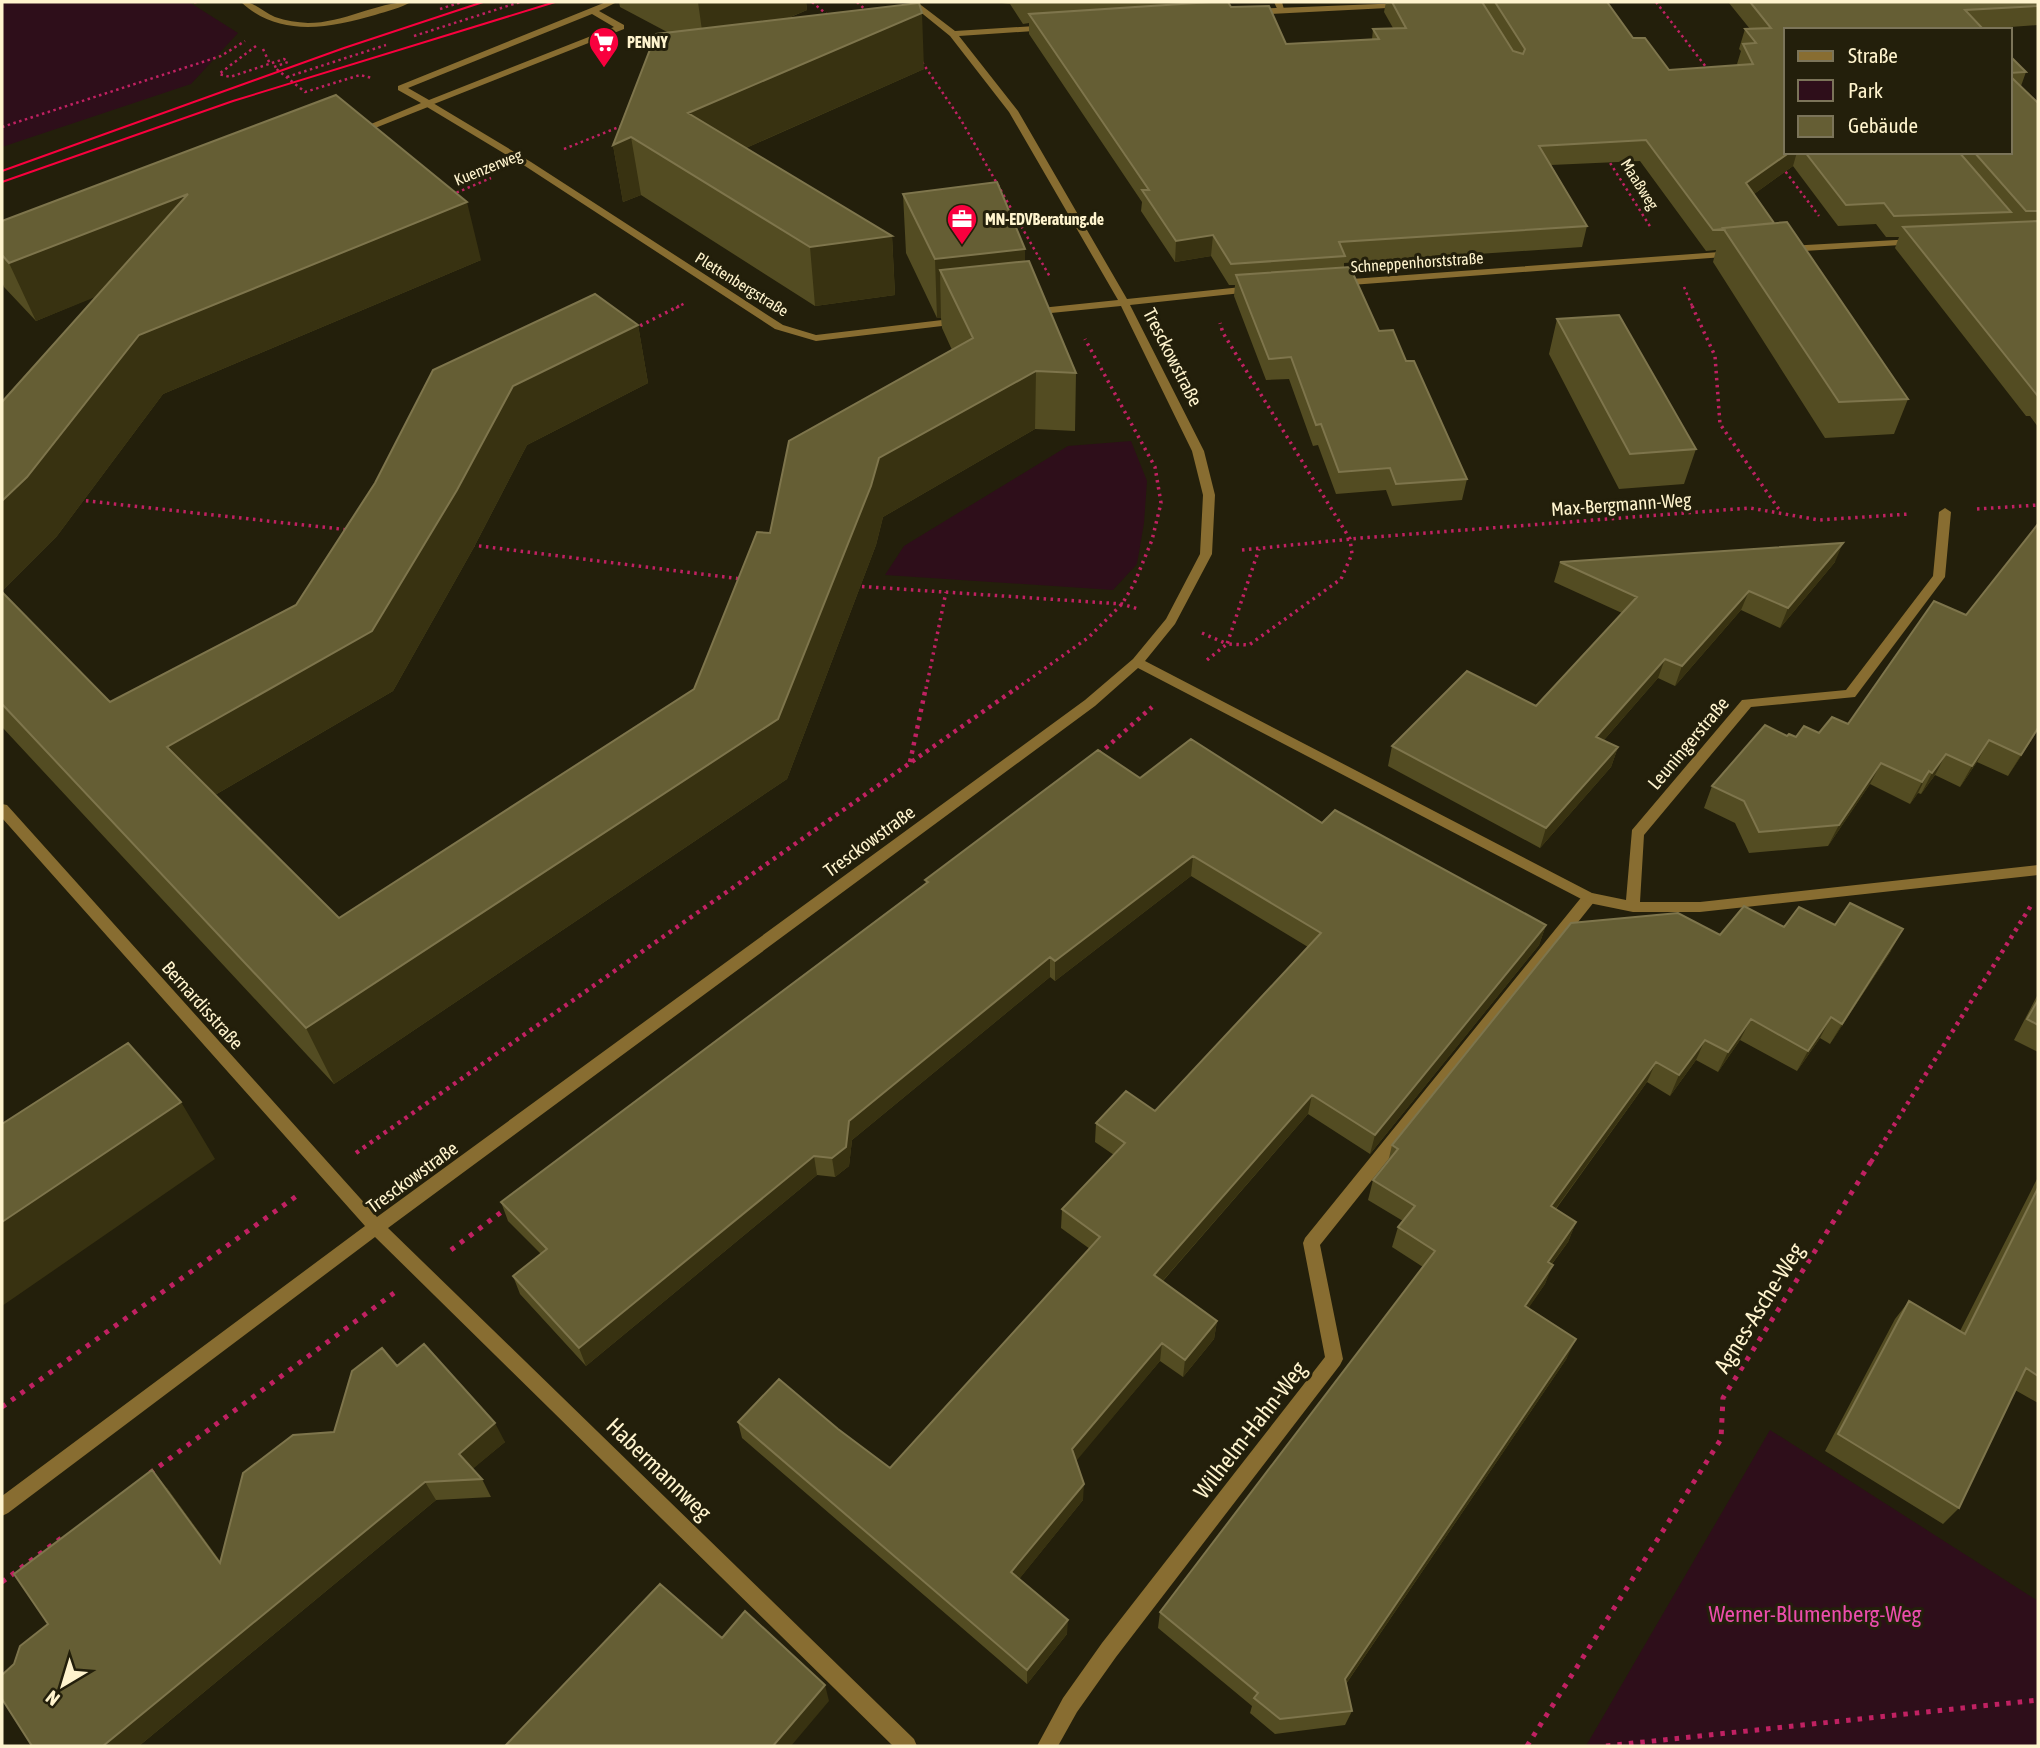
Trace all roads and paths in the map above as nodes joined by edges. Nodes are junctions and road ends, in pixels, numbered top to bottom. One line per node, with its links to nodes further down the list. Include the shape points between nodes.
1 (244, 2): 2 (street, via 275,20 317,25)
2 (407, 2)
3 (613, 2): 10 (street)
4 (812, 2): 13 (path)
5 (857, 2): 11 (path, via 881,23)
6 (912, 2): 11 (street, Tresckowstraße)
7 (1656, 2): 21 (path)
8 (1420, 5): 9 (street)
9 (1280, 6): 12 (street)
10 (592, 10): 22 (street); 23 (street, via 621,27)
11 (924, 12): 15 (street, Tresckowstraße)
12 (1242, 13)
13 (830, 18)
14 (1064, 25): 15 (street)
15 (953, 34): 40 (street, Tresckowstraße, via 1013,111)
16 (251, 37): 25 (path, via 221,57)
17 (265, 42): 20 (path, via 219,74 230,77)
18 (265, 51): 20 (path)
19 (919, 59): 41 (path, via 961,120)
20 (270, 64): 22 (path, via 288,62 274,67 305,92 360,75)
21 (1714, 79)
22 (401, 88): 23 (street, Plettenbergstraße)
23 (430, 105): 26 (street); 28 (street, Plettenbergstraße)
24 (629, 123): 28 (path, Kuenzerweg)
25 (2, 127)
26 (352, 134)
27 (1602, 151): 35 (path, Maaßweg)
28 (528, 164): 30 (path, Kuenzerweg); 37 (street, Plettenbergstraße)
29 (1782, 167): 32 (path)
30 (449, 195)
31 (1920, 242): 32 (street)
32 (1840, 245): 33 (street)
33 (1775, 251)
34 (1749, 253): 35 (street, Schneppenhorststraße)
35 (1672, 260): 36 (street, Schneppenhorststraße); 47 (path, via 1715,356 1720,424)
36 (1327, 284)
37 (718, 288): 43 (street, Plettenbergstraße, via 779,327 816,338); 44 (path)
38 (1263, 288): 39 (street)
39 (1211, 292): 40 (street); 50 (path, via 1223,333)
40 (1123, 300): 41 (street); 53 (street, Tresckowstraße, via 1198,450 1209,495)
41 (1067, 308): 42 (street); 57 (path, via 1155,467 1161,503 1148,551)
42 (1014, 314)
43 (973, 319)
44 (631, 330)
45 (69, 499): 49 (path)
46 (2038, 505): 48 (path, Max-Bergmann-Weg)
47 (1780, 512): 48 (path, Max-Bergmann-Weg, via 1819,520); 50 (path, Max-Bergmann-Weg, via 1750,508)
48 (1945, 512): 68 (street, Leuningerstraße, via 1939,577 1850,694 1747,703 1637,834)
49 (353, 530)
50 (1350, 539): 52 (path, Max-Bergmann-Weg); 59 (path, via 1352,554 1341,579 1249,645)
51 (463, 544): 54 (path)
52 (1259, 548): 53 (path, Max-Bergmann-Weg); 59 (path)
53 (1206, 554): 58 (street, Tresckowstraße)
54 (749, 580)
55 (854, 586): 56 (path)
56 (946, 592): 57 (path); 63 (path)
57 (1122, 604): 58 (path); 63 (path, via 1089,637)
58 (1171, 621): 59 (path); 60 (street, Tresckowstraße)
59 (1227, 643): 61 (path)
60 (1137, 662): 61 (street); 71 (street, Tresckowstraße, via 1090,703)
61 (1179, 682): 62 (path); 67 (street)
62 (1092, 760)
63 (910, 762): 69 (path)
64 (2, 809): 69 (street, Bernardisstraße)
65 (2038, 870): 68 (street, via 1700,907)
66 (2038, 894): 81 (path, Agnes-Asche-Weg, via 1723,1398 1721,1439)
67 (1588, 898): 68 (street); 80 (street, Wilhelm-Hahn-Weg, via 1311,1244 1334,1359 1109,1650)
68 (1633, 907)
69 (327, 1173): 71 (street, Bernardisstraße); 73 (path)
70 (511, 1205): 72 (path)
71 (376, 1227): 72 (street, Habermannweg); 75 (street, Tresckowstraße)
72 (423, 1272): 74 (path); 79 (street, Habermannweg)
73 (2, 1407)
74 (146, 1476)
75 (2, 1507)
76 (68, 1533): 77 (path)
77 (2, 1582)
78 (2038, 1700): 82 (path)
79 (907, 1746)
80 (1047, 1746)
81 (1527, 1746)
82 (1606, 1746)

